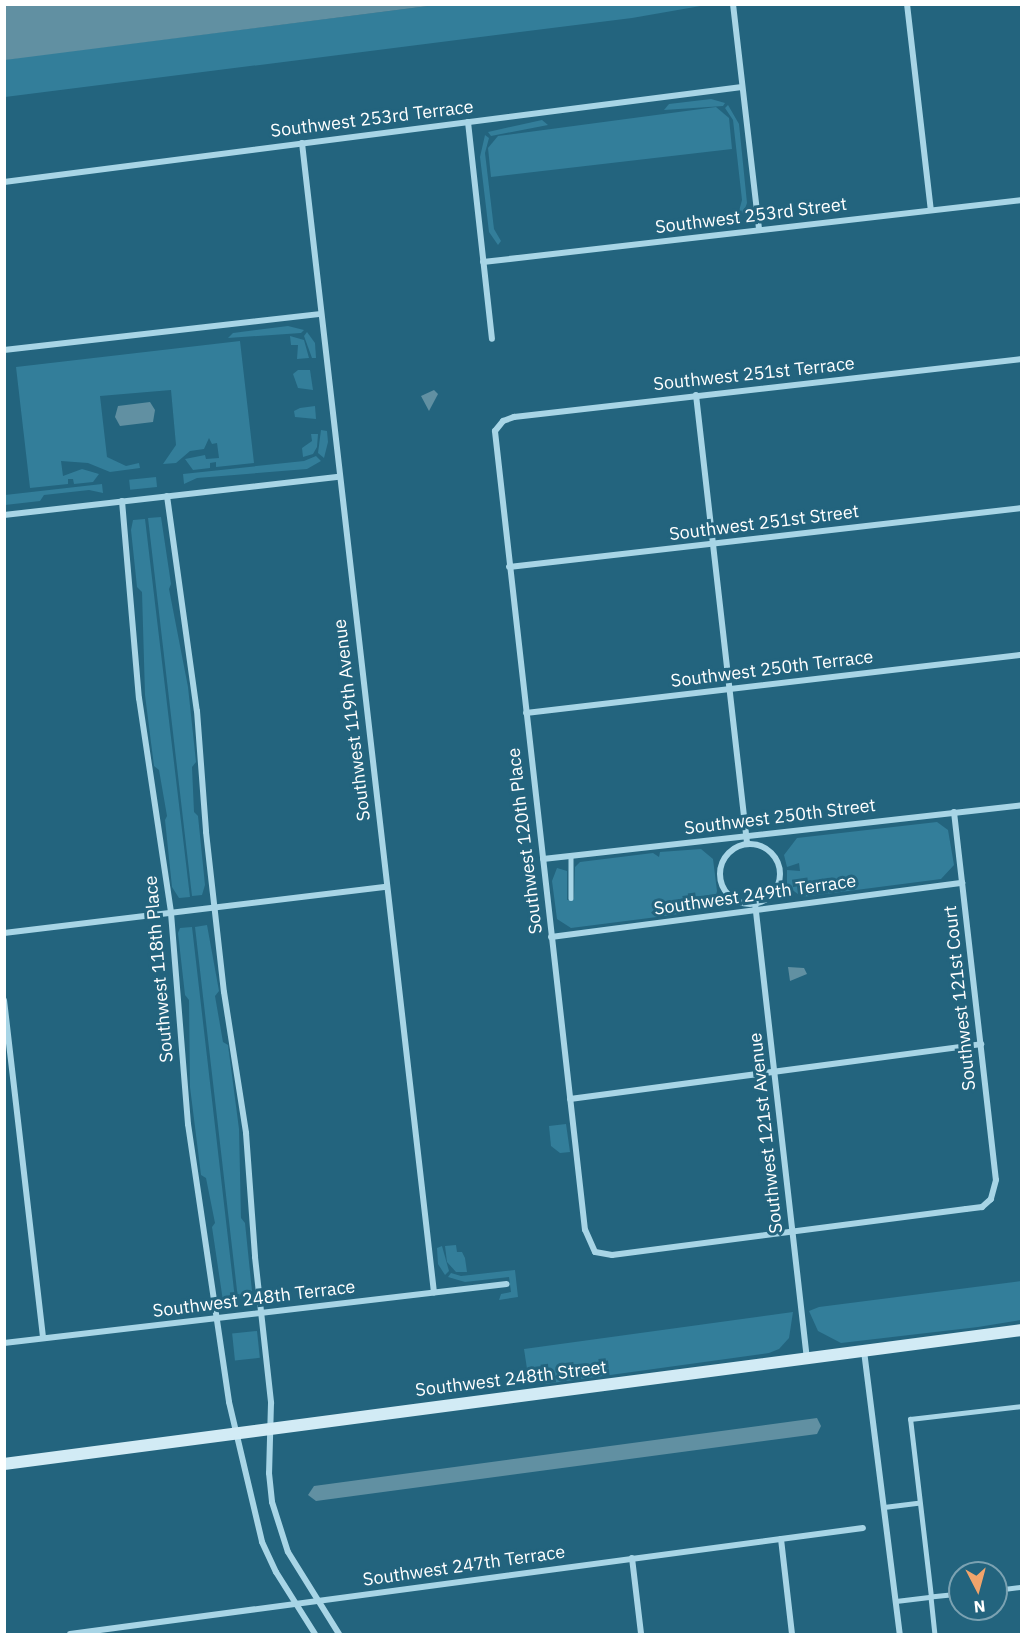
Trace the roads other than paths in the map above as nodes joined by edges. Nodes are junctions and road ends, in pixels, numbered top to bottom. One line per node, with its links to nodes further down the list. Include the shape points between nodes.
1 (733, 4): 3 (street)
2 (907, 4): 8 (street)
3 (742, 87): 4 (street, Southwest 253rd Terrace); 9 (street)
4 (468, 122): 5 (street, Southwest 253rd Terrace); 10 (street)
5 (302, 144): 6 (street, Southwest 253rd Terrace); 11 (street, Southwest 119th Avenue)
6 (4, 182)
7 (1022, 200): 8 (street, Southwest 253rd Street)
8 (931, 210): 9 (street, Southwest 253rd Street)
9 (759, 230): 10 (street, Southwest 253rd Street)
10 (483, 262): 12 (street)
11 (321, 314): 13 (street); 17 (street, Southwest 119th Avenue)
12 (492, 339)
13 (4, 350)
14 (1022, 358): 15 (street, Southwest 251st Terrace)
15 (696, 395): 16 (street, Southwest 251st Terrace, via 514,417 503,421); 22 (street)
16 (495, 431): 23 (street, Southwest 120th Place)
17 (339, 477): 18 (street); 34 (street, Southwest 119th Avenue)
18 (167, 496): 19 (street); 37 (street, via 200,732)
19 (122, 501): 21 (street); 38 (street, Southwest 118th Place, via 139,698)
20 (1022, 508): 22 (street, Southwest 251st Street)
21 (4, 515)
22 (713, 544): 23 (street, Southwest 251st Street); 25 (street)
23 (509, 567): 26 (street, Southwest 120th Place)
24 (1022, 656): 25 (street, Southwest 250th Terrace)
25 (730, 689): 26 (street, Southwest 250th Terrace); 29 (street)
26 (526, 713): 32 (street, Southwest 120th Place)
27 (1022, 805): 28 (street, Southwest 250th Street)
28 (954, 812): 29 (street, Southwest 250th Street); 33 (street, Southwest 121st Court)
29 (746, 836): 30 (street); 31 (street, Southwest 250th Street)
30 (747, 844): 36 (street, via 765,847 780,869 774,891); 36 (street, via 726,856 720,874 731,896)
31 (571, 856): 32 (street, Southwest 250th Street); 35 (lane)
32 (543, 859): 40 (street, Southwest 120th Place)
33 (962, 883): 36 (street, Southwest 249th Terrace); 42 (street, Southwest 121st Court)
34 (386, 887): 37 (street); 47 (street, Southwest 119th Avenue)
35 (571, 898)
36 (756, 907): 40 (street, Southwest 249th Terrace); 43 (street, Southwest 121st Avenue)
37 (214, 908): 38 (street); 48 (street, via 242,1091)
38 (171, 913): 39 (street); 49 (street, Southwest 118th Place, via 187,1113)
39 (4, 933)
40 (551, 938): 44 (street, Southwest 120th Place)
41 (4, 1000): 51 (street)
42 (981, 1044): 43 (street); 45 (street, Southwest 121st Court, via 996,1180 993,1196 979,1208)
43 (774, 1072): 44 (street); 45 (street, Southwest 121st Avenue)
44 (570, 1100): 45 (street, Southwest 120th Place, via 585,1230 590,1246 599,1254)
45 (792, 1232): 54 (street, Southwest 121st Avenue)
46 (507, 1284): 47 (street, Southwest 248th Terrace)
47 (434, 1292): 48 (street, Southwest 248th Terrace)
48 (260, 1313): 49 (street, Southwest 248th Terrace); 56 (street)
49 (218, 1319): 51 (street, Southwest 248th Terrace); 57 (street, Southwest 118th Place)
50 (1022, 1330): 53 (street, Southwest 248th Street)
51 (43, 1338): 52 (street, Southwest 248th Terrace)
52 (4, 1343)
53 (864, 1351): 54 (street, Southwest 248th Street); 60 (street)
54 (807, 1359): 56 (street, Southwest 248th Street)
55 (1022, 1406): 59 (lane, via 910,1419)
56 (271, 1428): 57 (street, Southwest 248th Street); 67 (street, via 269,1480 274,1515 288,1552)
57 (237, 1433): 58 (street, Southwest 248th Street); 68 (street, Southwest 118th Place, via 262,1542)
58 (4, 1464)
59 (918, 1503): 60 (lane); 65 (lane)
60 (884, 1507): 66 (street)
61 (863, 1528): 62 (street, Southwest 247th Terrace)
62 (781, 1539): 63 (street, Southwest 247th Terrace); 73 (street)
63 (632, 1558): 67 (street, Southwest 247th Terrace); 72 (street)
64 (948, 1595): 65 (lane)
65 (931, 1597): 66 (lane); 75 (lane)
66 (896, 1600): 74 (street)
67 (316, 1601): 68 (street, Southwest 247th Terrace); 71 (street)
68 (295, 1603): 69 (street, Southwest 247th Terrace); 70 (street, Southwest 118th Place)
69 (70, 1635)
70 (315, 1635)
71 (339, 1635)
72 (641, 1635)
73 (792, 1635)
74 (900, 1635)
75 (935, 1635)

